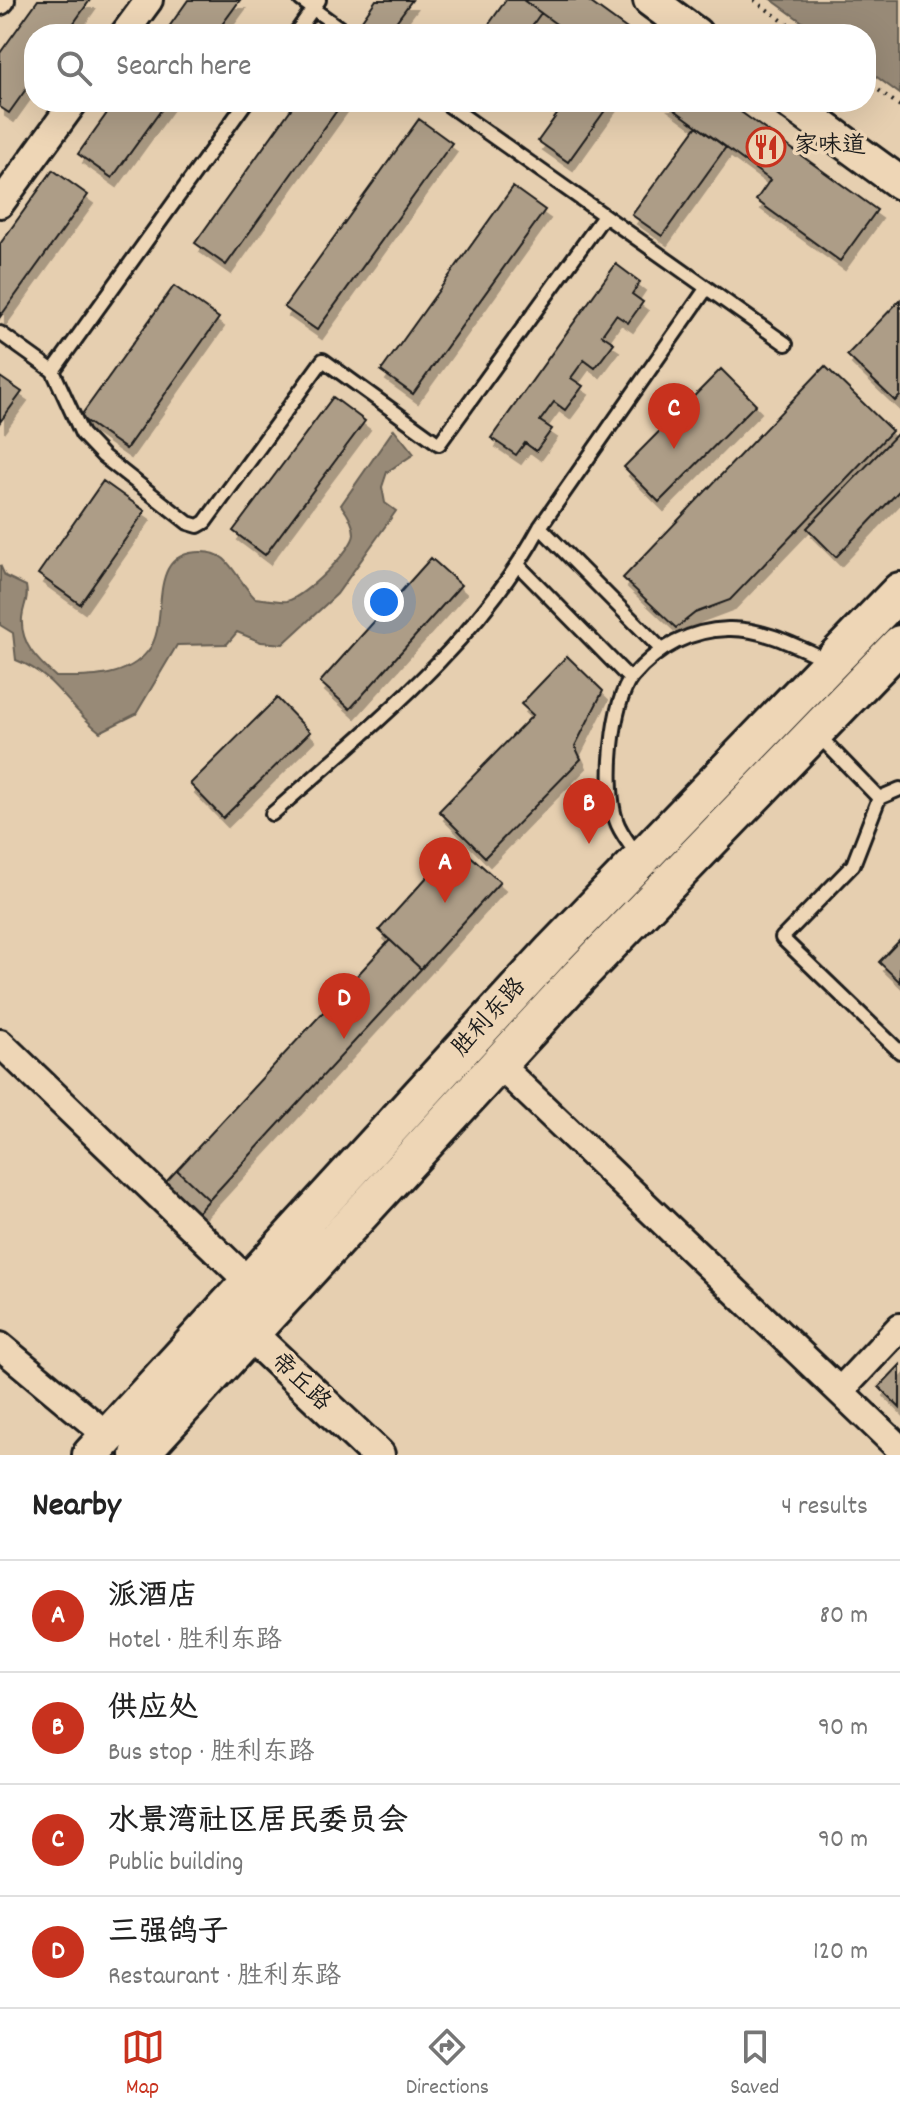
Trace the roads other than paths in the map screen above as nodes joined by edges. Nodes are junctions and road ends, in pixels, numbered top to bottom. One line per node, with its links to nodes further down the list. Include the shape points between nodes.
1 (149, 0): 5 (street)
2 (301, 0): 4 (lane)
3 (650, 0): 8 (street)
4 (316, 4): 6 (lane); 7 (lane)
5 (131, 24)
6 (302, 24)
7 (337, 24)
8 (682, 24)
9 (67, 112): 14 (street)
10 (239, 112): 19 (lane)
11 (458, 112): 15 (lane)
12 (803, 112): 13 (street)
13 (900, 183)
14 (0, 204)
15 (604, 216): 16 (lane); 19 (lane, via 439,444 323,360 198,526 103,456 82,434)
16 (706, 289): 18 (lane); 20 (lane)
17 (0, 333): 19 (lane)
18 (786, 344)
19 (53, 371)
20 (540, 527): 21 (lane); 24 (lane)
21 (519, 566): 26 (lane); 30 (lane, via 404,698)
22 (900, 591): 25 (main road, 胜利东路)
23 (900, 644): 27 (main road, 胜利东路)
24 (662, 650): 25 (lane, via 688,634 729,629 772,636); 26 (lane)
25 (831, 662): 31 (main road, 胜利东路)
26 (630, 679): 31 (lane, via 611,739 609,776 616,820)
27 (815, 732): 29 (lane); 34 (main road, 胜利东路)
28 (900, 789): 29 (lane)
29 (879, 798): 33 (lane, via 853,865 782,938)
30 (272, 814)
31 (639, 860): 35 (main road, 胜利东路)
32 (0, 1043): 35 (street)
33 (900, 1052)
34 (498, 1064): 36 (main road, 胜利东路); 39 (street)
35 (249, 1282): 36 (main road, 胜利东路)
36 (236, 1322): 40 (main road, 胜利东路); 42 (main road, 胜利东路); 43 (street, 帝丘路)
37 (900, 1327): 39 (street)
38 (0, 1346): 40 (street)
39 (840, 1391): 41 (street)
40 (99, 1446)
41 (900, 1449)
42 (139, 1455)
43 (378, 1455)

